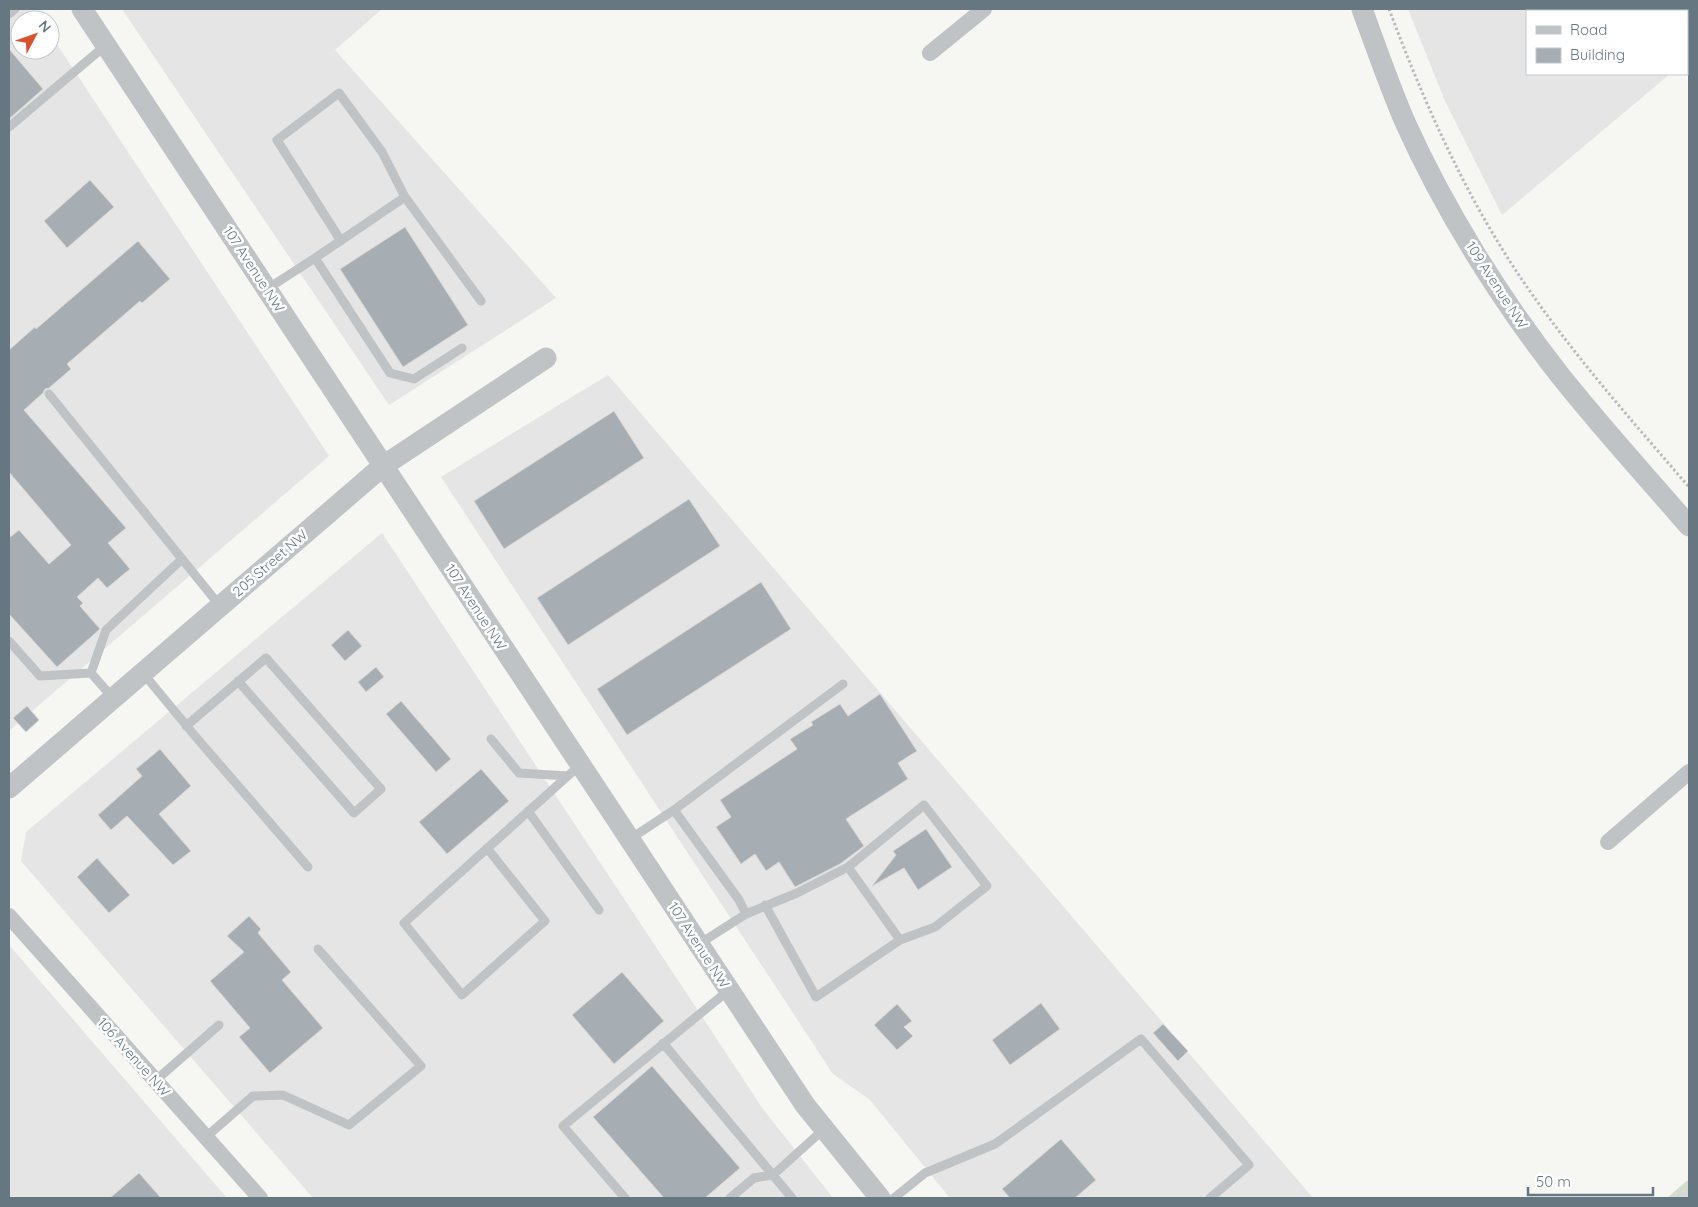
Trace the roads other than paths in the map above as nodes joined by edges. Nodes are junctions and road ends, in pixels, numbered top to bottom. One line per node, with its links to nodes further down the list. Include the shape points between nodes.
1 (15, 9): 5 (lane)
2 (82, 9): 6 (street, 107 Avenue NW)
3 (984, 9): 7 (street)
4 (1362, 9): 18 (street, 109 Avenue NW, via 1405,122 1474,250 1558,373)
5 (9, 14)
6 (106, 45): 8 (lane); 12 (street, 107 Avenue NW)
7 (930, 53)
8 (9, 128)
9 (405, 197): 10 (lane); 10 (lane, via 382,152 339,93 277,140); 13 (lane)
10 (340, 241): 11 (lane)
11 (315, 258): 12 (lane); 14 (lane, via 390,372 414,379)
12 (267, 289): 17 (street, 107 Avenue NW)
13 (481, 301)
14 (462, 348)
15 (546, 358): 17 (street, 205 Street NW)
16 (49, 394): 19 (lane)
17 (383, 466): 20 (street, 205 Street NW); 29 (street, 107 Avenue NW)
18 (1689, 526)
19 (182, 559): 20 (lane); 23 (lane, via 106,630)
20 (220, 606): 22 (street, 205 Street NW)
21 (9, 642): 23 (lane, via 40,676)
22 (143, 672): 26 (street, 205 Street NW); 27 (lane)
23 (91, 673): 26 (lane)
24 (238, 681): 24 (lane, via 266,658 380,789 354,813); 27 (lane)
25 (842, 684): 32 (lane)
26 (113, 698): 31 (street, 205 Street NW)
27 (186, 726): 37 (lane)
28 (491, 739): 29 (lane, via 519,773)
29 (574, 770): 33 (lane); 34 (street, 107 Avenue NW)
30 (1689, 772): 35 (street)
31 (9, 788)
32 (674, 810): 34 (lane); 41 (lane)
33 (528, 811): 36 (lane); 40 (lane)
34 (630, 840): 44 (street, 107 Avenue NW)
35 (1608, 842)
36 (487, 848): 36 (lane, via 404,923 462,995 545,921)
37 (308, 867)
38 (848, 867): 39 (lane); 43 (lane); 43 (lane, via 924,804 987,886 935,927)
39 (765, 905): 41 (lane); 43 (lane, via 816,997)
40 (599, 910)
41 (746, 914): 44 (lane)
42 (9, 916): 49 (street, 106 Avenue NW)
43 (900, 940)
44 (699, 944): 46 (street, 107 Avenue NW)
45 (318, 949): 51 (lane, via 420,1066 349,1125 283,1095 253,1096)
46 (729, 990): 48 (lane); 50 (street, 107 Avenue NW, via 805,1106)
47 (219, 1025): 49 (lane)
48 (664, 1043): 52 (lane); 54 (lane, via 563,1126)
49 (156, 1081): 51 (street, 106 Avenue NW)
50 (824, 1129): 52 (lane); 57 (street, 107 Avenue NW)
51 (206, 1137): 53 (street, 106 Avenue NW)
52 (773, 1175): 55 (lane, via 754,1178); 56 (lane)
53 (260, 1198)
54 (625, 1198)
55 (730, 1198)
56 (792, 1198)
57 (880, 1198)
58 (894, 1198): 59 (lane, via 925,1173 995,1144 1141,1039 1249,1165)
59 (1210, 1198)

